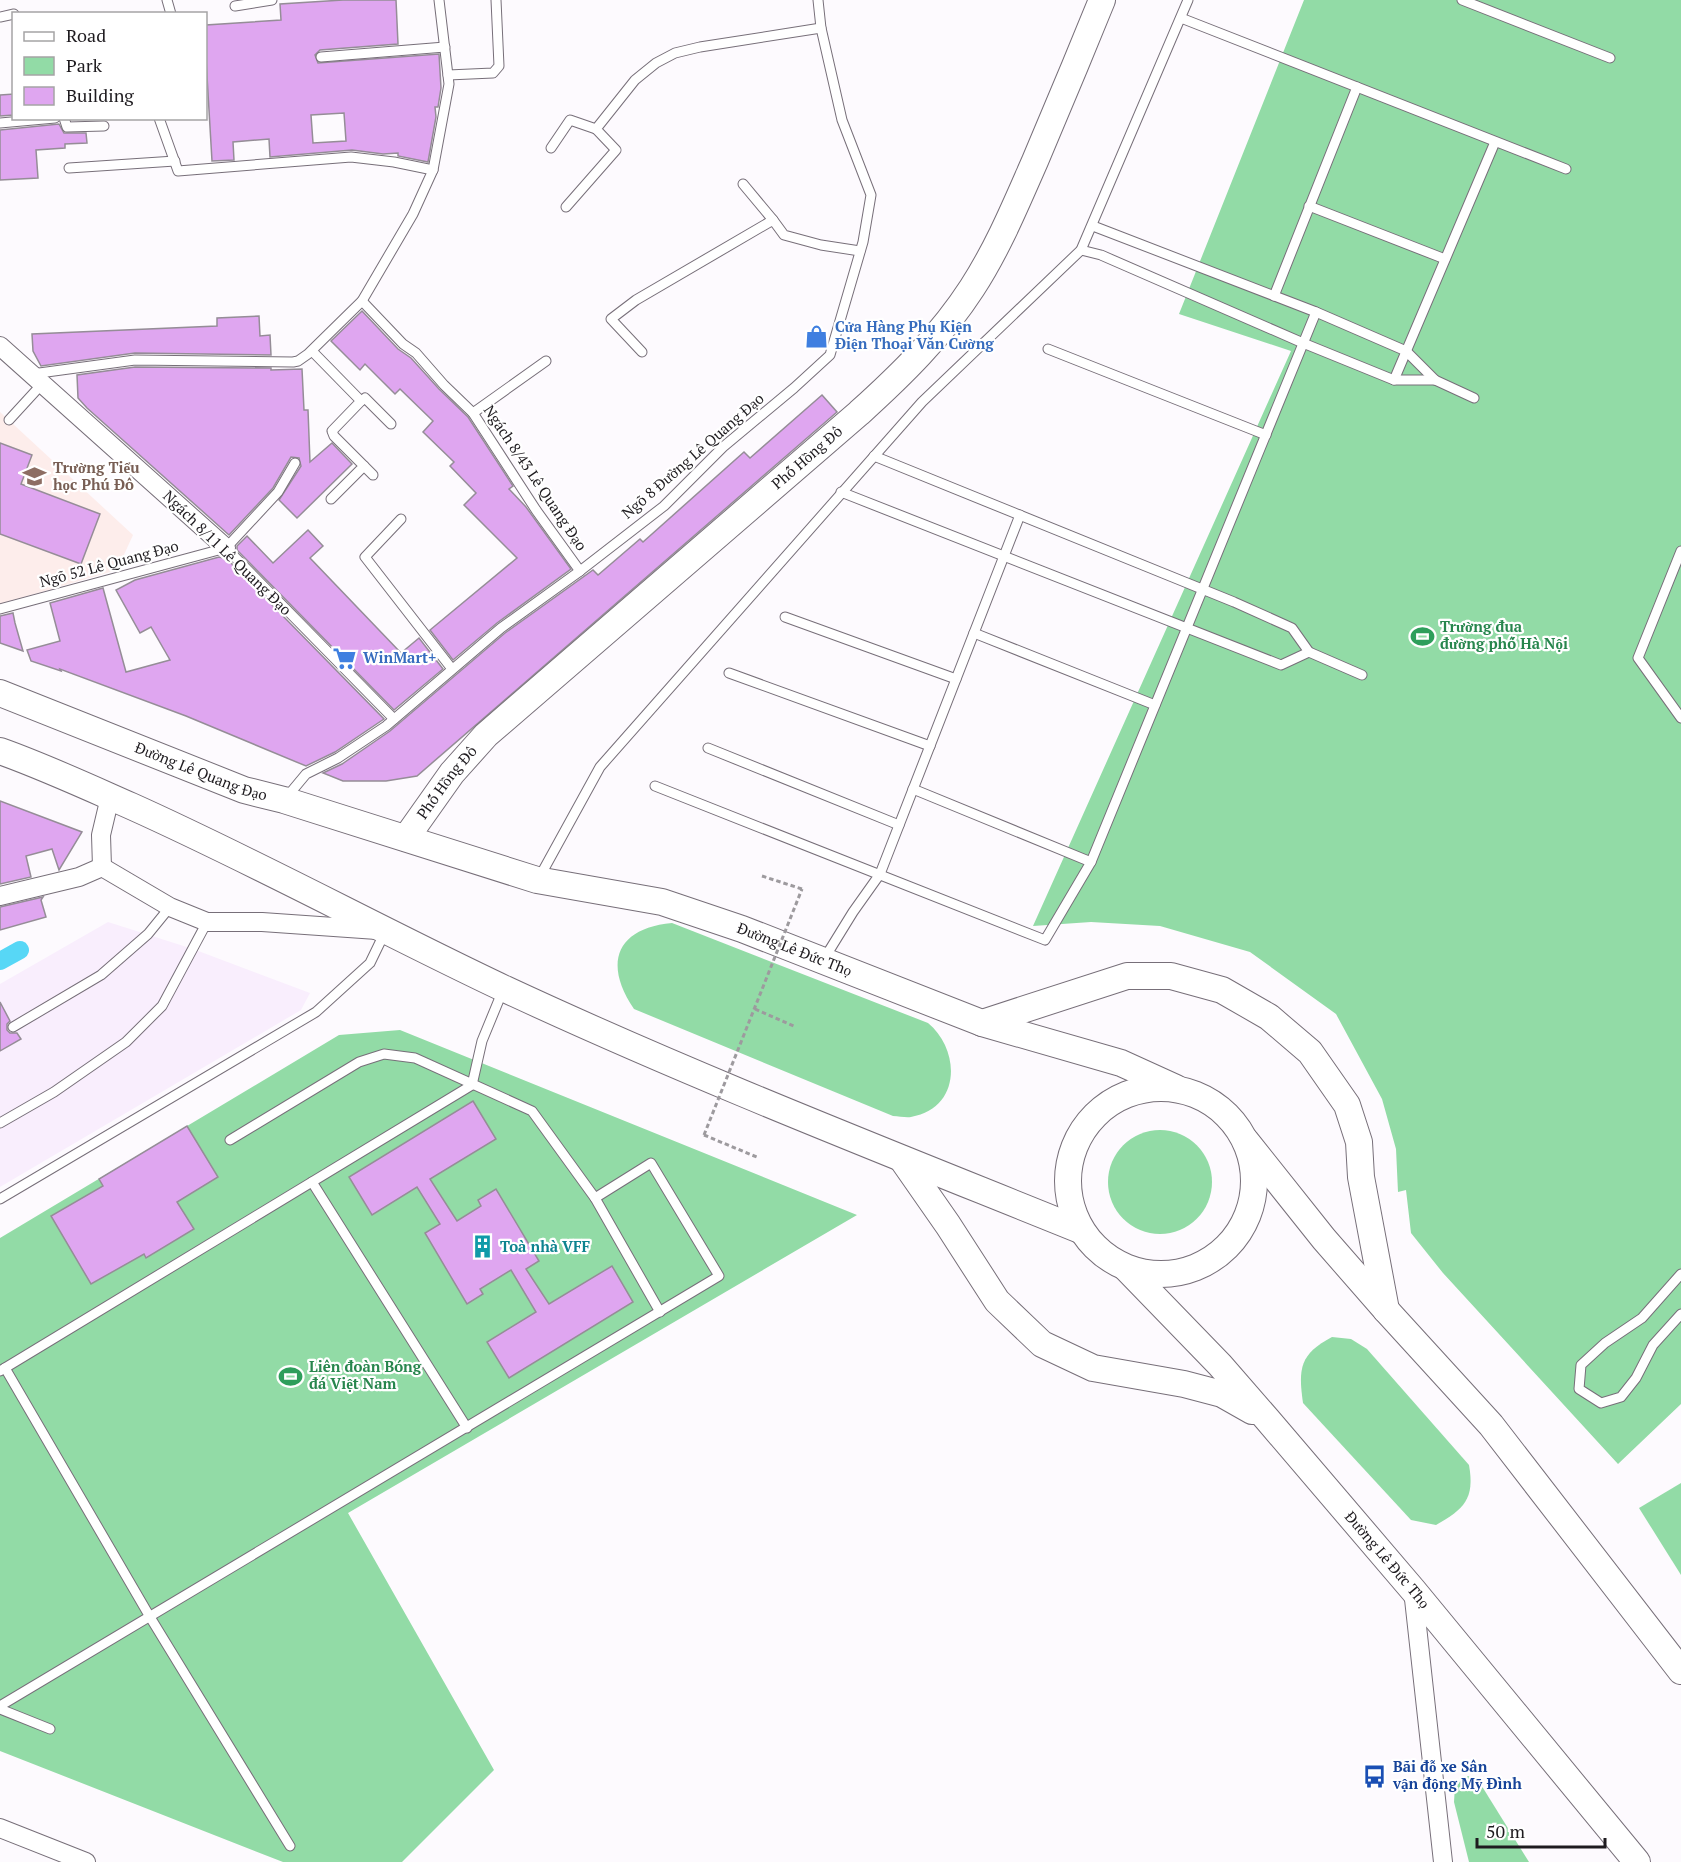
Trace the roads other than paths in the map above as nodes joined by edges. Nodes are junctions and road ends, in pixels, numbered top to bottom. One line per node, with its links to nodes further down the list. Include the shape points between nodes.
1 (272, 0): 8 (lane)
2 (439, 0): 11 (lane)
3 (496, 0): 14 (lane, via 500,66 493,74)
4 (818, 0): 10 (lane, Ngõ 8 Đường Lê Quang Đạo)
5 (1102, 0): 89 (main road, Phố Hồng Đô, via 995,249 939,334 859,413 486,735 452,773)
6 (1188, 0): 9 (lane)
7 (1462, 0): 13 (lane)
8 (235, 6)
9 (1181, 18): 15 (lane); 32 (lane)
10 (821, 28): 21 (lane, via 675,53 635,81); 34 (lane, Ngõ 8 Đường Lê Quang Đạo, via 842,120 871,195)
11 (445, 47): 12 (lane); 14 (lane)
12 (321, 57)
13 (1610, 58)
14 (448, 75): 27 (lane)
15 (1357, 87): 22 (lane); 29 (lane)
16 (33, 120): 19 (lane)
17 (65, 120): 20 (lane, via 68,126)
18 (160, 120): 24 (lane)
19 (0, 123)
20 (104, 126)
21 (596, 129): 23 (lane, via 570,120); 30 (lane, via 616,150)
22 (1495, 141): 26 (lane); 35 (lane)
23 (551, 148)
24 (175, 160): 25 (lane); 27 (lane, via 178,171 351,157)
25 (69, 168)
26 (1566, 169)
27 (433, 170): 37 (lane, via 413,214)
28 (743, 184): 31 (lane)
29 (1310, 206): 35 (lane); 36 (lane)
30 (566, 207)
31 (773, 220): 34 (lane, via 784,235); 44 (lane, via 636,300 611,319)
32 (1093, 226): 33 (lane); 36 (lane)
33 (1082, 250): 39 (lane); 55 (lane, via 922,402)
34 (860, 251): 66 (lane, Ngõ 8 Đường Lê Quang Đạo, via 830,355 723,447 664,506)
35 (1445, 259): 43 (lane)
36 (1274, 296): 38 (lane)
37 (362, 301): 42 (lane); 51 (lane, Ngách 8/43 Lê Quang Đạo)
38 (1316, 312): 39 (lane); 43 (lane)
39 (1304, 343): 47 (lane); 54 (lane)
40 (0, 346): 46 (street, Ngách 8/11 Lê Quang Đạo)
41 (1048, 349): 54 (lane)
42 (312, 351): 46 (lane, via 293,362 135,360); 50 (lane)
43 (1406, 351): 47 (lane); 48 (lane)
44 (642, 352)
45 (546, 361): 51 (lane)
46 (37, 379): 52 (lane); 63 (street, Ngách 8/11 Lê Quang Đạo)
47 (1394, 380): 48 (lane)
48 (1436, 380): 49 (lane)
49 (1474, 398)
50 (361, 401): 53 (lane, via 364,398); 57 (lane, via 332,431)
51 (473, 413): 66 (lane, Ngách 8/43 Lê Quang Đạo)
52 (9, 420)
53 (391, 424)
54 (1266, 435): 67 (lane)
55 (874, 456): 59 (lane); 61 (lane)
56 (295, 463): 63 (lane, via 278,492)
57 (363, 466): 58 (lane); 60 (lane)
58 (373, 475)
59 (841, 492): 65 (lane); 93 (lane, via 600,766)
60 (331, 499)
61 (1020, 515): 65 (lane); 67 (lane)
62 (401, 519): 73 (lane, via 365,557)
63 (226, 548): 68 (lane, Ngõ 52 Lê Quang Đạo); 80 (lane, Ngách 8/11 Lê Quang Đạo)
64 (1681, 551): 79 (lane, via 1638,658)
65 (1004, 555): 70 (lane); 71 (lane)
66 (580, 571): 73 (lane, Ngõ 8 Đường Lê Quang Đạo)
67 (1203, 588): 70 (lane); 72 (lane, via 1292,628)
68 (0, 609)
69 (785, 617): 76 (lane)
70 (1188, 627): 72 (lane, via 1281,665); 78 (lane)
71 (974, 633): 76 (lane); 78 (lane)
72 (1309, 652): 75 (lane)
73 (452, 669): 80 (lane, Ngõ 8 Đường Lê Quang Đạo)
74 (729, 672): 81 (lane)
75 (1362, 675)
76 (956, 679): 81 (lane)
77 (0, 693): 87 (main road, Đường Lê Quang Đạo, via 244,790)
78 (1155, 705): 90 (lane)
79 (1681, 718)
80 (394, 719): 87 (lane, Ngõ 8 Đường Lê Quang Đạo, via 338,758 306,774)
81 (930, 746): 85 (lane)
82 (708, 748): 88 (lane)
83 (0, 751): 86 (main road)
84 (655, 786): 92 (lane)
85 (913, 789): 88 (lane); 90 (lane)
86 (110, 797): 91 (street, via 101,835); 97 (main road)
87 (284, 800): 89 (main road, Đường Lê Quang Đạo)
88 (899, 825): 92 (lane)
89 (406, 838): 93 (main road, Đường Lê Đức Thọ)
90 (1091, 862): 92 (lane, via 1045,940)
91 (102, 867): 94 (street, via 79,877); 95 (street)
92 (880, 874): 98 (lane)
93 (537, 880): 98 (main road, Đường Lê Đức Thọ, via 662,902)
94 (0, 896)
95 (170, 907): 96 (street); 101 (lane, via 148,934 101,975)
96 (207, 922): 97 (street); 104 (lane, via 162,1006 126,1042 54,1092)
97 (387, 930): 99 (main road); 110 (lane, via 370,963 316,1012)
98 (823, 961): 100 (main road, Đường Lê Đức Thọ)
99 (504, 988): 102 (lane, via 482,1041); 107 (main road)
100 (982, 1023): 103 (main road, Đường Lê Đức Thọ, via 1121,1063); 114 (main road, via 1127,976 1171,976 1222,990 1269,1017 1310,1052 1347,1105 1359,1143 1361,1177)
101 (14, 1027)
102 (472, 1085): 105 (lane, via 415,1058 384,1054 359,1062); 108 (lane); 109 (lane, via 532,1111)
103 (1176, 1088): 106 (main road, via 1205,1097 1229,1116); 111 (main road, via 1145,1088 1116,1098 1092,1117 1075,1142 1067,1172 1069,1202)
104 (0, 1123)
105 (230, 1140)
106 (1246, 1141): 112 (main road, via 1254,1171 1252,1203 1239,1232 1225,1248 1189,1270 1157,1275); 114 (main road)
107 (902, 1159): 111 (main road); 118 (main road, via 997,1301 1042,1344 1093,1368 1222,1394)
108 (312, 1182): 117 (lane); 119 (lane)
109 (595, 1198): 115 (lane); 115 (lane, via 651,1163 718,1276)
110 (0, 1199)
111 (1080, 1230): 112 (main road, via 1100,1253)
112 (1126, 1268): 118 (main road, Đường Lê Đức Thọ)
113 (1681, 1274): 116 (lane, via 1642,1318 1581,1365 1579,1389 1601,1404 1621,1397 1653,1345)
114 (1386, 1310): 122 (main road, via 1491,1425)
115 (660, 1312): 119 (lane)
116 (1681, 1314)
117 (2, 1370): 121 (lane)
118 (1267, 1419): 120 (main road, Đường Lê Đức Thọ)
119 (467, 1428): 121 (lane)
120 (1413, 1590): 128 (street); 129 (main road, Đường Lê Đức Thọ)
121 (150, 1617): 123 (lane); 126 (lane)
122 (1681, 1671)
123 (0, 1708): 124 (lane)
124 (50, 1729)
125 (0, 1828): 127 (street)
126 (290, 1846)
127 (86, 1862)
128 (1443, 1862)
129 (1637, 1862)

